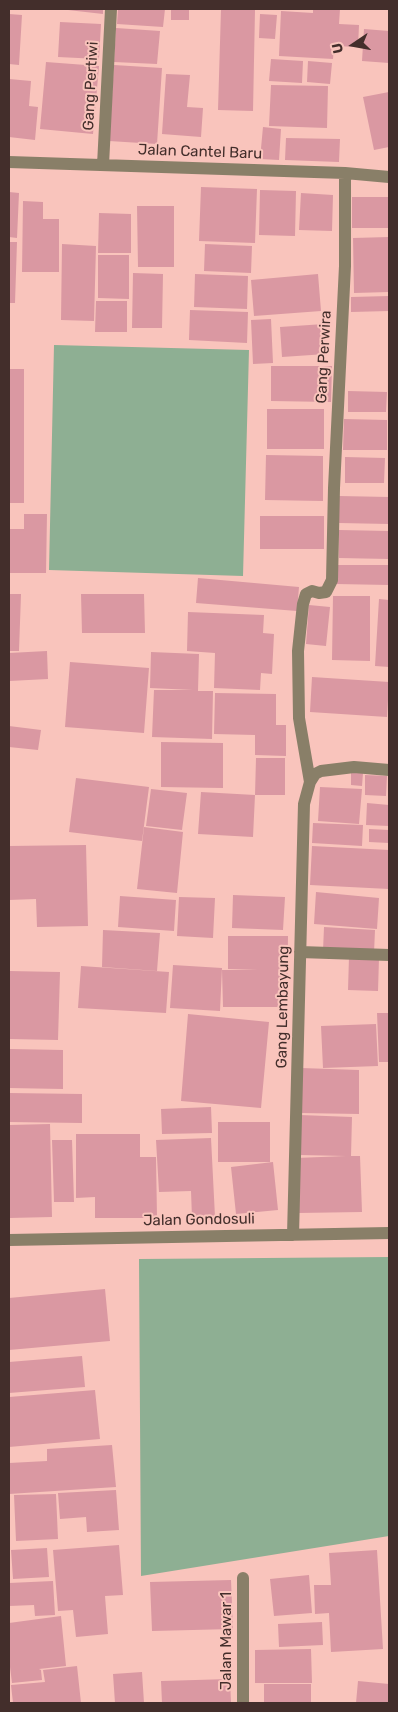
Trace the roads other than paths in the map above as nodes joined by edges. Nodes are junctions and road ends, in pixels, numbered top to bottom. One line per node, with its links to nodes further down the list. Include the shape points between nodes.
1 (111, 9): 3 (street, Gang Pertiwi)
2 (9, 162): 3 (street, Jalan Cantel Baru)
3 (103, 165): 4 (street, Jalan Cantel Baru)
4 (345, 173): 5 (street, Jalan Cantel Baru); 7 (street, Gang Perwira, via 345,266 330,585 324,593 312,591 306,594 298,651 299,718)
5 (389, 176)
6 (389, 770): 7 (street, via 354,767 321,771)
7 (310, 782): 8 (street, Gang Lembayung, via 304,804)
8 (300, 952): 9 (street); 11 (street, Gang Lembayung)
9 (389, 955)
10 (389, 1233): 11 (street, Jalan Gondosuli)
11 (293, 1235): 12 (street, Jalan Gondosuli)
12 (9, 1240)
13 (243, 1578): 14 (street, Jalan Mawar 1)
14 (243, 1703)

